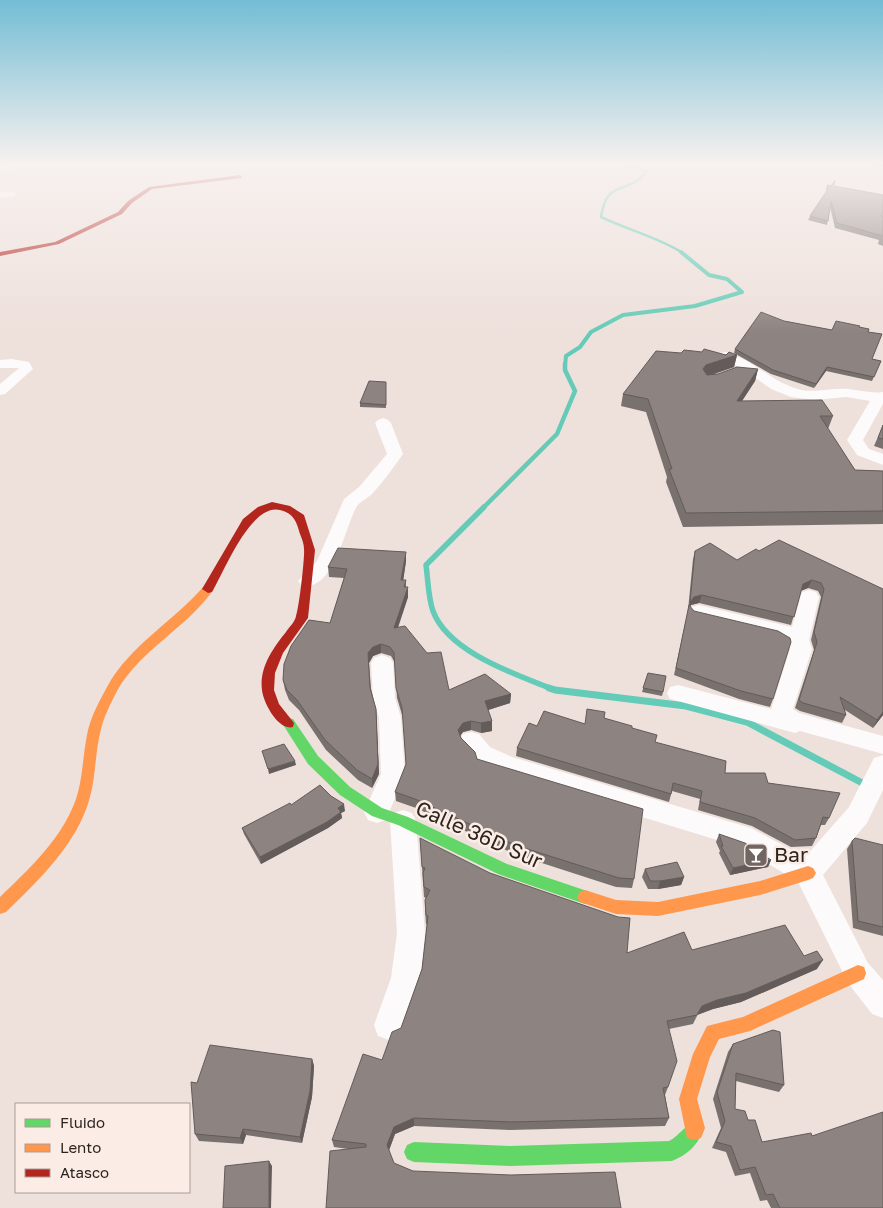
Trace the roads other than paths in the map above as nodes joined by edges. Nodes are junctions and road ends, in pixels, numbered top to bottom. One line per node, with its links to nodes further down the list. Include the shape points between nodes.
1 (105, 220): 2 (street, via 57,243)
2 (0, 254)
3 (725, 356): 6 (street, via 747,365)
4 (0, 364): 7 (street, via 19,363 26,369)
5 (732, 373): 6 (street)
6 (764, 377): 8 (street, via 782,389 803,395 846,393)
7 (0, 391)
8 (883, 397): 10 (street, via 873,406 854,440 863,452)
9 (383, 423): 11 (street, via 395,454 365,491 350,503 325,563)
10 (883, 460)
11 (308, 582): 20 (street, Calle 36D Sur, via 302,618 277,652 269,673 268,690 273,706 313,760 345,791); 23 (street, via 310,550 300,518 283,506 261,509 240,531 202,596 146,646 114,685 93,736 87,789 73,822 37,872)
12 (810, 597): 14 (street)
13 (699, 612): 14 (street, via 782,631)
14 (798, 640): 18 (street, via 800,649 781,712 792,720)
15 (382, 663): 20 (street, via 384,698 390,718 393,774)
16 (678, 693): 18 (street)
17 (471, 741): 22 (street, via 482,754 505,766 751,838)
18 (883, 747)
19 (883, 765): 22 (street, via 858,815)
20 (377, 812): 21 (street, Calle 36D Sur)
21 (403, 821): 22 (street, Calle 36D Sur, via 503,869 616,907 658,909 760,888); 26 (street, via 411,933 406,978)
22 (808, 874): 24 (street)
23 (0, 907)
24 (858, 973): 25 (street); 27 (street, via 744,1026 713,1032 702,1054 688,1099 696,1128 686,1142 672,1151 510,1156)
25 (883, 1003)
26 (389, 1025)
27 (414, 1152)

